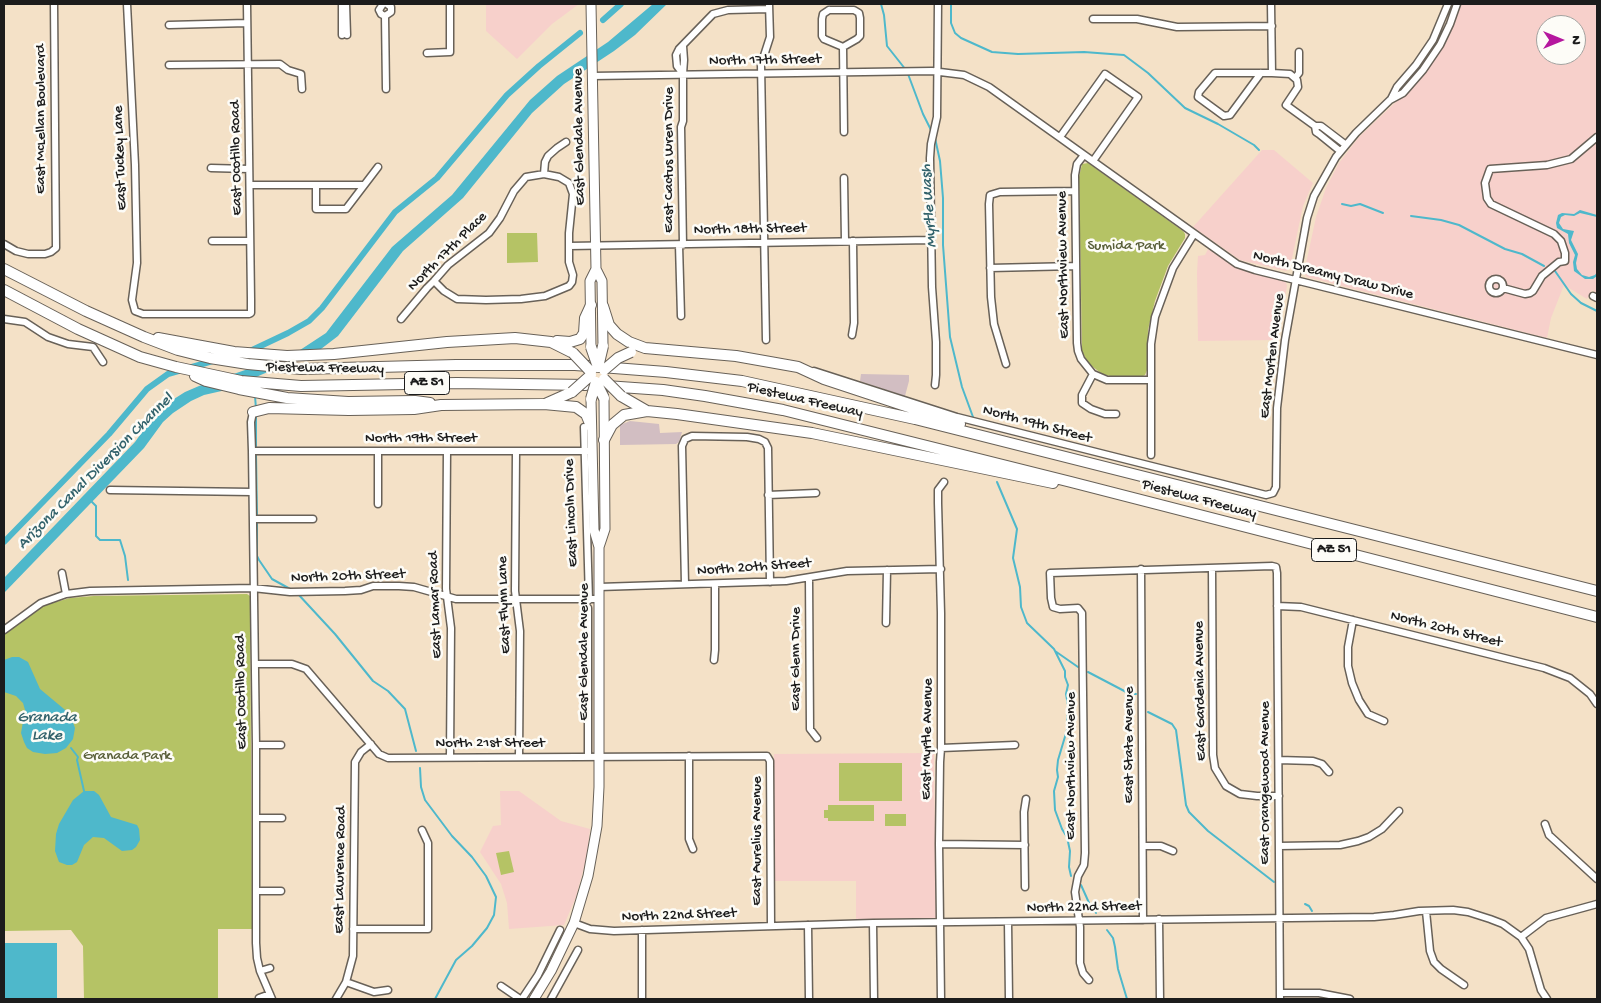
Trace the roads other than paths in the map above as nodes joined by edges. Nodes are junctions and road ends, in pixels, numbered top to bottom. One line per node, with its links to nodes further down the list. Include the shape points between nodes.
1 (54, 4): 62 (street, East McLellan Boulevard, via 56,248 44,254 28,254)
2 (127, 4): 76 (street, East Tuckey Lane, via 135,165 137,263 132,300 135,311 143,314)
3 (247, 4): 18 (street, East Ocotillo Road)
4 (342, 4): 5 (street, via 344,35)
5 (346, 4)
6 (383, 4): 16 (street, via 380,12)
7 (387, 4): 16 (street, via 391,12)
8 (450, 4): 23 (street, via 450,52)
9 (591, 4): 26 (main road, East Glendale Avenue)
10 (938, 4): 27 (street)
11 (1271, 4): 20 (street)
12 (1448, 4): 36 (street, East Morten Avenue, via 1433,40)
13 (1456, 4): 36 (street, East Morten Avenue, via 1450,24 1430,61 1403,93)
14 (769, 6): 15 (street); 32 (street, via 770,37 763,56)
15 (728, 7): 31 (street, East Cactus Wren Drive, via 713,14 683,46)
16 (385, 16): 35 (street)
17 (1093, 19): 20 (street, via 1137,20 1177,27)
18 (247, 23): 19 (street); 24 (street, East Ocotillo Road)
19 (169, 24)
20 (1272, 26): 30 (street)
21 (842, 47): 21 (street, via 822,36 825,11 854,10 859,13 860,36); 28 (street)
22 (1299, 52): 33 (street, via 1299,73)
23 (427, 53)
24 (248, 64): 25 (street); 34 (street, via 280,64 301,74); 48 (street, East Ocotillo Road)
25 (169, 65)
26 (592, 72): 31 (street, North 17th Street); 65 (main road, East Glendale Avenue)
27 (938, 72): 28 (street, North 17th Street); 39 (street, North Dreamy Draw Drive, via 978,80); 56 (street, via 937,117 930,149)
28 (843, 73): 32 (street, North 17th Street); 38 (street)
29 (1261, 73): 29 (street, via 1215,73 1198,97 1224,116 1230,114); 30 (street)
30 (1272, 73): 33 (street, via 1290,74)
31 (683, 74): 32 (street, North 17th Street); 63 (street, East Cactus Wren Drive)
32 (762, 74): 61 (street)
33 (1295, 78): 37 (street, via 1298,87 1286,105)
34 (302, 89)
35 (386, 89)
36 (1390, 100): 42 (street, East Morten Avenue)
37 (1315, 126): 42 (street, via 1321,126); 43 (street, via 1316,132)
38 (844, 132)
39 (1060, 137): 44 (street, North Dreamy Draw Drive); 45 (street, via 1106,74 1138,97)
40 (1597, 137): 72 (street, via 1571,158 1547,165 1490,169 1485,183 1491,204 1554,234 1566,252 1564,261 1549,269 1530,293)
41 (566, 142): 49 (street, via 548,156)
42 (1346, 145): 43 (street, East Morten Avenue)
43 (1340, 151): 70 (street, East Morten Avenue, via 1314,196)
44 (1084, 155): 45 (street, North Dreamy Draw Drive); 54 (street, East Northview Avenue, via 1077,164)
45 (1093, 161): 55 (street, North Dreamy Draw Drive, via 1146,196)
46 (378, 167): 53 (street)
47 (211, 168): 48 (street)
48 (249, 169): 51 (street, East Ocotillo Road)
49 (544, 174): 64 (street, via 558,176 572,188); 71 (street, North 17th Place, via 521,181 489,233 448,265)
50 (844, 178): 59 (street)
51 (250, 185): 52 (street); 58 (street, East Ocotillo Road)
52 (316, 185): 53 (street); 53 (street, via 316,210 346,209)
53 (364, 185)
54 (1075, 191): 66 (street, East Northview Avenue); 67 (street, via 1000,192 990,195)
55 (1194, 234): 70 (street, North Dreamy Draw Drive, via 1237,264); 94 (street, via 1173,268 1159,301 1151,344)
56 (931, 240): 60 (street, North 18th Street); 95 (street)
57 (212, 241): 58 (street)
58 (250, 241): 76 (street, East Ocotillo Road)
59 (845, 241): 60 (street, North 18th Street); 61 (street, North 18th Street)
60 (853, 241): 80 (street)
61 (764, 242): 63 (street, North 18th Street); 82 (street)
62 (4, 244)
63 (681, 245): 65 (street, North 18th Street); 77 (street, East Cactus Wren Drive)
64 (569, 246): 65 (street, North 18th Street); 71 (street, via 572,282 545,296 457,299)
65 (596, 246): 69 (main road, East Glendale Avenue)
66 (1076, 266): 67 (street); 93 (street, East Northview Avenue, via 1077,342 1082,359)
67 (990, 268): 89 (street, via 993,317)
68 (4, 269): 81 (highway, Piestewa Freeway / AZ 51)
69 (596, 269): 74 (main road, East Glendale Avenue, via 590,281); 75 (main road, East Glendale Avenue, via 602,281)
70 (1295, 279): 87 (street, North Dreamy Draw Drive); 116 (street, East Morten Avenue, via 1284,340 1278,399 1277,479)
71 (434, 281): 79 (street, North 17th Place)
72 (1503, 288)
73 (4, 290): 90 (highway, Piestewa Freeway / AZ 51, via 78,329 151,360)
74 (591, 305): 83 (highway, via 580,339); 84 (main road, East Glendale Avenue)
75 (603, 306): 85 (main road, East Glendale Avenue); 86 (highway, via 617,334)
76 (251, 313)
77 (681, 316)
78 (4, 319): 88 (street, via 25,322 48,337 68,344 93,348)
79 (401, 319)
80 (852, 335)
81 (144, 337): 83 (highway, via 240,353 287,356 515,338); 111 (highway, Piestewa Freeway / AZ 51, via 178,350 234,362 301,369 556,364 699,375 880,410)
82 (766, 340)
83 (551, 342): 92 (highway, bridge, via 573,353)
84 (591, 346): 92 (highway, bridge)
85 (603, 346): 92 (highway, bridge)
86 (645, 348): 91 (highway, via 727,355); 92 (highway, bridge, via 618,358)
87 (1597, 355)
88 (102, 362)
89 (1006, 364)
90 (176, 367): 99 (highway, via 206,381 269,396 317,401 415,401); 113 (highway, Piestewa Freeway / AZ 51, via 241,381 280,385 555,383 662,390 783,410)
91 (798, 367): 111 (highway, via 832,382 957,423 1038,445); 116 (street, North 19th Street, via 994,426 1266,495)
92 (597, 374): 96 (highway, bridge); 97 (highway, bridge); 98 (highway, bridge, via 572,392); 100 (highway, bridge, via 621,396)
93 (1093, 374): 94 (street, via 1107,380); 102 (street, via 1082,395 1082,403 1091,410)
94 (1151, 380): 110 (street)
95 (935, 385)
96 (604, 398): 104 (main road, East Glendale Avenue)
97 (591, 399): 103 (main road, East Glendale Avenue)
98 (544, 404): 99 (highway); 103 (highway, via 576,407 586,414)
99 (441, 405): 101 (highway, via 414,409 268,408)
100 (647, 411): 104 (highway, via 619,418); 113 (highway, via 789,429 1049,483)
101 (253, 412): 105 (street, East Ocotillo Road)
102 (1116, 414)
103 (587, 426): 108 (main road, East Glendale Avenue)
104 (604, 440): 122 (main road, East Glendale Avenue, via 605,529)
105 (252, 451): 106 (street, North 19th Street); 115 (street, East Ocotillo Road)
106 (378, 451): 107 (street, North 19th Street); 119 (street)
107 (447, 451): 109 (street, North 19th Street); 136 (street, East Lamar Road)
108 (588, 451): 109 (street, North 19th Street); 122 (main road, East Glendale Avenue, via 594,530); 138 (street, East Lincoln Drive)
109 (516, 452): 137 (street, East Flynn Lane)
110 (1151, 456)
111 (1071, 459): 134 (highway, Piestewa Freeway / AZ 51)
112 (944, 482): 124 (street, East Myrtle Avenue, via 938,490)
113 (1071, 482): 142 (highway, Piestewa Freeway / AZ 51)
114 (110, 490): 115 (street)
115 (252, 492): 120 (street, East Ocotillo Road)
116 (1273, 493)
117 (816, 494): 118 (street)
118 (768, 495): 129 (street); 130 (street, via 766,442 723,436 692,436 685,440 682,446)
119 (378, 504)
120 (253, 519): 121 (street); 133 (street, East Ocotillo Road)
121 (313, 519)
122 (599, 547): 132 (main road, East Glendale Avenue)
123 (1212, 568): 125 (street); 140 (street, East Orangewood Avenue, via 1276,567); 164 (street, East Gardenia Avenue, via 1215,768 1226,786 1240,794)
124 (940, 569): 126 (street, North 20th Street); 155 (street, East Myrtle Avenue)
125 (1141, 569): 173 (street, East State Avenue); 185 (street, East Northview Avenue, via 1050,573 1053,607 1078,608 1082,613 1085,853 1084,866 1076,885)
126 (887, 570): 128 (street, North 20th Street, via 847,571); 144 (street)
127 (62, 573): 135 (street)
128 (809, 578): 129 (street, North 20th Street); 150 (street, East Glenn Drive, via 810,729)
129 (770, 582): 131 (street, North 20th Street)
130 (685, 584): 131 (street, North 20th Street); 132 (street, North 20th Street)
131 (715, 584): 146 (street)
132 (599, 587): 139 (main road, East Glendale Avenue)
133 (253, 588): 135 (street, North 20th Street); 136 (street, North 20th Street, via 290,592 399,586 414,587); 147 (street, East Ocotillo Road)
134 (1597, 591)
135 (66, 594): 145 (street, North 20th Street, via 41,603)
136 (448, 598): 137 (street, North 20th Street); 159 (street, East Lamar Road, via 451,628)
137 (516, 598): 138 (street, North 20th Street); 160 (street, East Flynn Lane, via 520,631)
138 (588, 600): 139 (street, North 20th Street)
139 (599, 600): 156 (main road, East Glendale Avenue)
140 (1277, 606): 143 (street, North 20th Street, via 1301,607); 162 (street, East Orangewood Avenue)
141 (588, 608): 161 (street)
142 (1597, 617)
143 (1353, 620): 148 (street, North 20th Street, via 1544,668 1570,678); 149 (street, via 1348,647 1352,683 1368,714)
144 (886, 623)
145 (4, 630)
146 (714, 660)
147 (255, 664): 151 (street, North 21st Street, via 292,664 306,669); 152 (street, East Ocotillo Road)
148 (1597, 704)
149 (1384, 721)
150 (817, 738)
151 (371, 744): 159 (street, North 21st Street, via 379,754 388,758); 193 (street, East Lawrence Road, via 355,762)
152 (256, 745): 153 (street); 167 (street, East Ocotillo Road)
153 (281, 745)
154 (1015, 745): 155 (street)
155 (942, 748): 171 (street, East Myrtle Avenue)
156 (599, 756): 157 (street, North 21st Street); 161 (street, North 21st Street); 188 (main road, via 595,843)
157 (688, 756): 158 (street, North 21st Street); 175 (street, via 689,839)
158 (767, 756): 192 (street, East Aurelius Avenue, via 770,761)
159 (450, 757): 160 (street, North 21st Street)
160 (519, 757): 161 (street, North 21st Street)
161 (588, 757)
162 (1279, 760): 163 (street, via 1313,761 1322,764); 164 (street, East Orangewood Avenue)
163 (1329, 772)
164 (1279, 796): 174 (street, East Orangewood Avenue)
165 (1026, 799): 172 (street)
166 (1400, 811): 174 (street, via 1382,829 1358,841 1340,845)
167 (256, 818): 168 (street); 179 (street, East Ocotillo Road)
168 (282, 818)
169 (1545, 824): 177 (street, via 1549,835)
170 (422, 830): 193 (street, via 428,842 431,898 428,929)
171 (939, 844): 172 (street); 190 (street, East Myrtle Avenue)
172 (1025, 845): 178 (street)
173 (1143, 846): 176 (street, via 1161,846); 186 (street, East State Avenue)
174 (1279, 846): 183 (street, East Orangewood Avenue)
175 (693, 849)
176 (1173, 851)
177 (1597, 879)
178 (1025, 887)
179 (256, 891): 180 (street); 199 (street, East Ocotillo Road)
180 (282, 891)
181 (1597, 904): 196 (street, via 1546,918)
182 (1426, 911): 183 (street, North 22nd Street, via 1374,917); 196 (street, North 22nd Street, via 1468,912 1503,924); 202 (street, via 1434,962)
183 (1280, 917): 184 (street, North 22nd Street); 206 (street, East Orangewood Avenue)
184 (1159, 919): 186 (street, North 22nd Street); 217 (street)
185 (1079, 920): 186 (street, North 22nd Street); 187 (street, North 22nd Street); 200 (street, East Northview Avenue, via 1080,963)
186 (1143, 920)
187 (1008, 922): 190 (street, North 22nd Street); 216 (street)
188 (574, 923): 195 (street, North 22nd Street, via 590,929); 210 (main road)
189 (873, 923): 190 (street, North 22nd Street); 191 (street, North 22nd Street); 214 (street)
190 (940, 923): 215 (street, East Myrtle Avenue)
191 (808, 925): 192 (street, North 22nd Street); 213 (street)
192 (771, 926): 195 (street, North 22nd Street)
193 (353, 929): 201 (street, East Lawrence Road, via 353,956)
194 (560, 930): 209 (street, via 538,975)
195 (642, 930): 212 (street)
196 (1521, 937): 219 (street, North 22nd Street, via 1530,949 1541,990)
197 (578, 950): 211 (street)
198 (270, 968): 199 (street)
199 (260, 971): 205 (street, East Ocotillo Road)
200 (1089, 980)
201 (346, 982): 204 (street, via 374,992); 208 (street, East Lawrence Road)
202 (1464, 985)
203 (501, 986): 209 (street)
204 (388, 990)
205 (271, 996): 207 (street, East Ocotillo Road)
206 (1280, 996): 218 (street, via 1319,993)
207 (260, 998)
208 (336, 999)
209 (521, 999)
210 (534, 999)
211 (552, 999)
212 (642, 999)
213 (809, 999)
214 (874, 999)
215 (941, 999)
216 (1009, 999)
217 (1160, 999)
218 (1350, 999)
219 (1547, 999)

